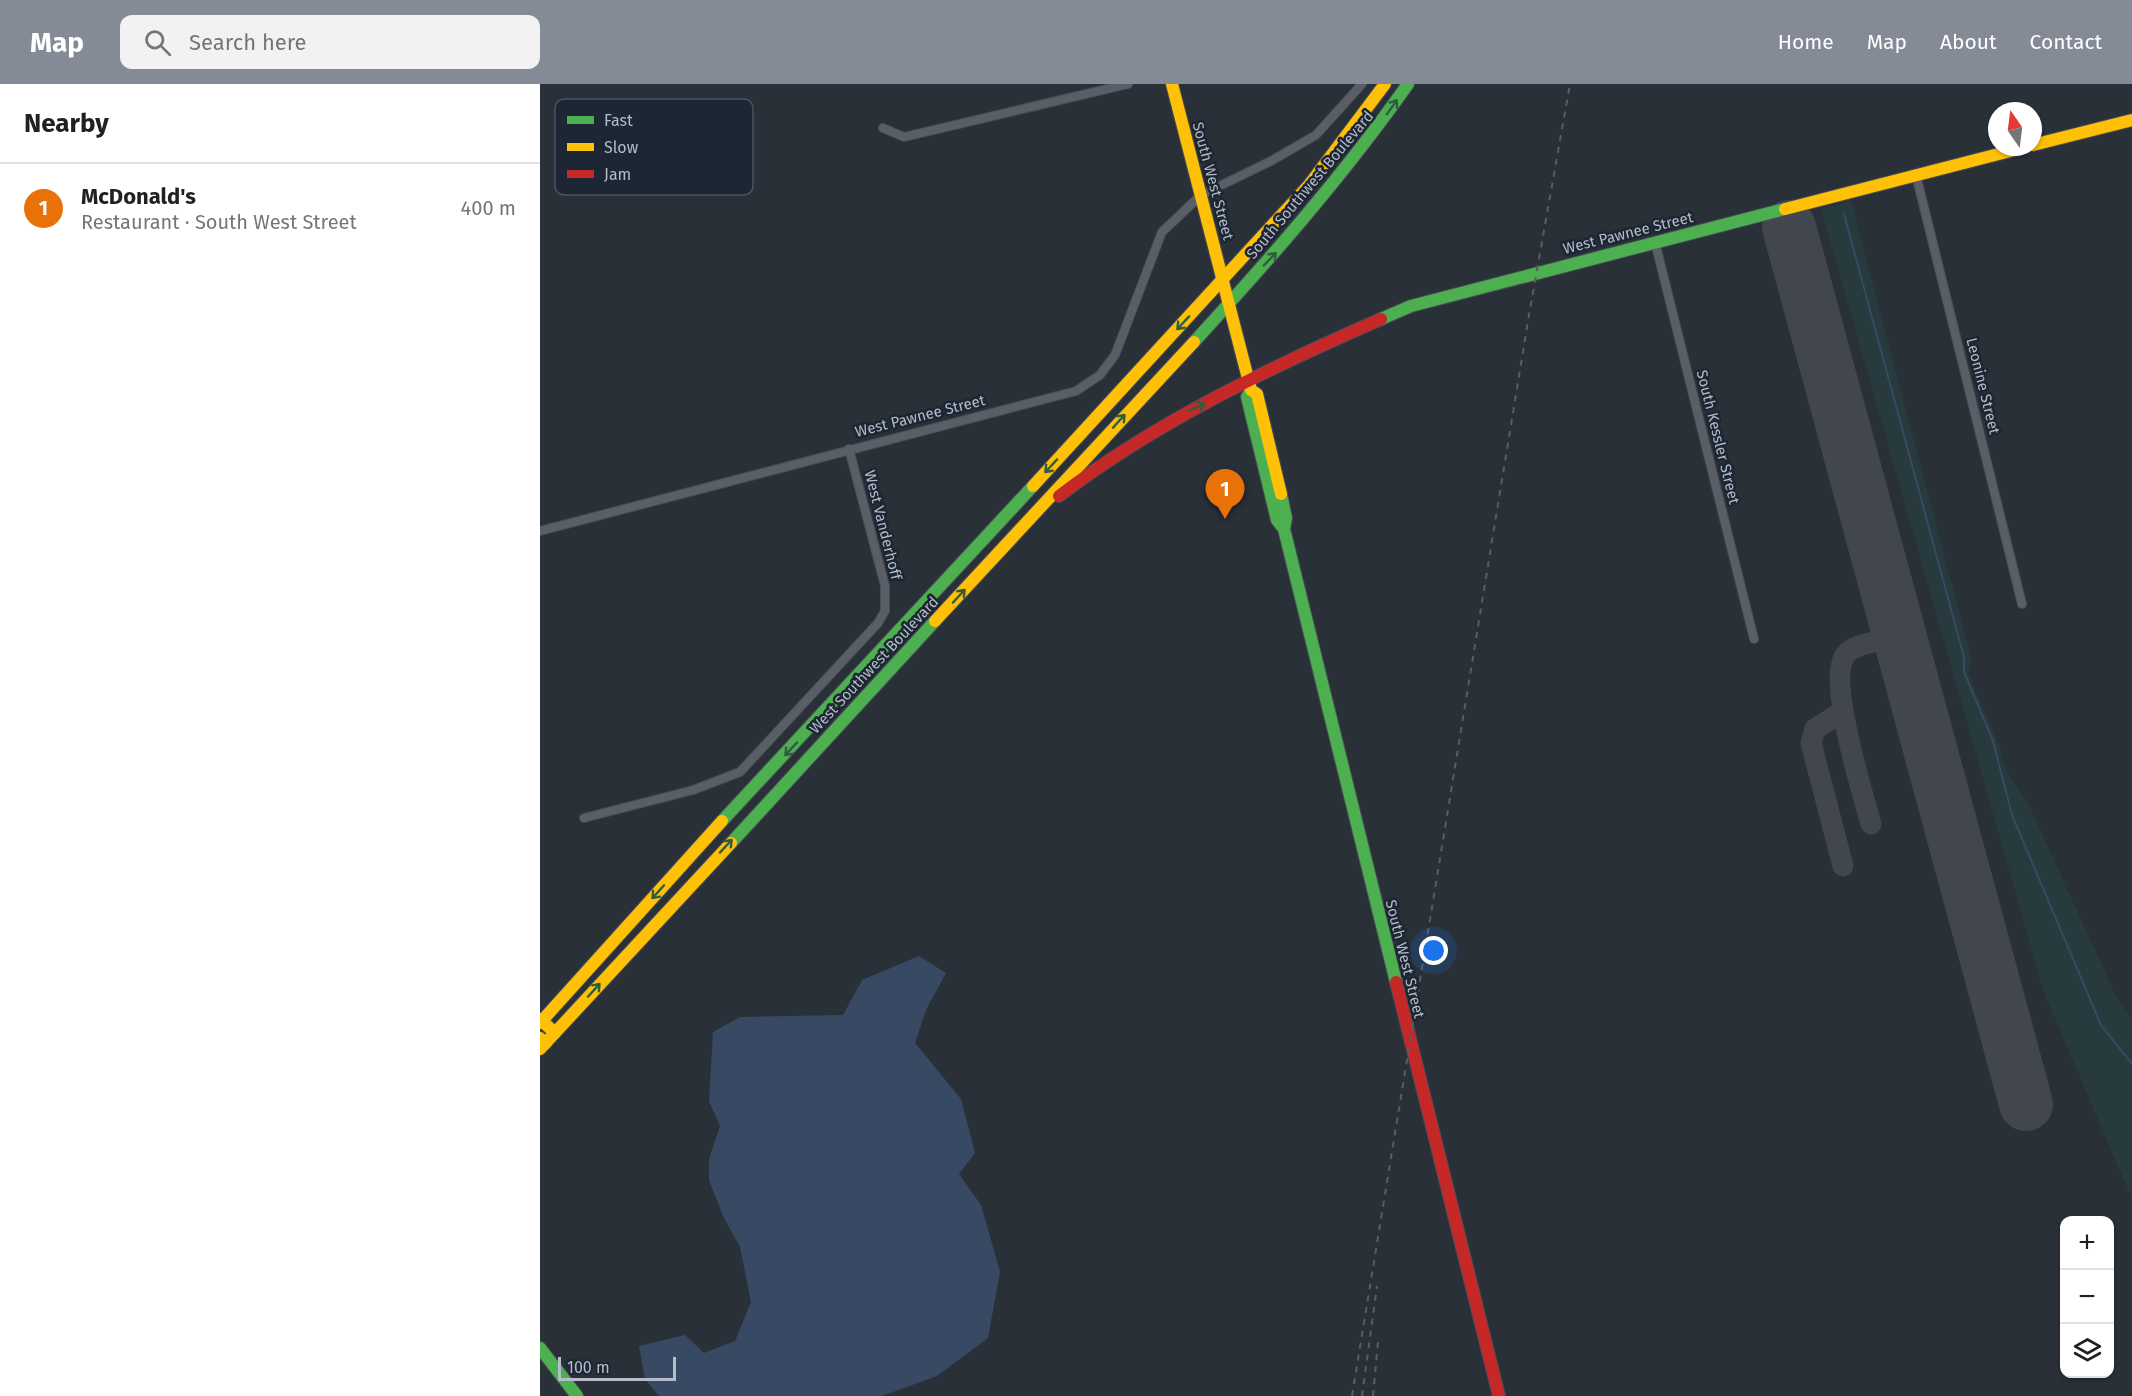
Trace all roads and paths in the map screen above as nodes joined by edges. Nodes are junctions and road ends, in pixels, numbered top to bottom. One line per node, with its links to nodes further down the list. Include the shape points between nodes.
1 (1128, 84): 7 (street, via 904,137)
2 (1172, 84): 11 (main road, South West Street)
3 (1362, 84): 11 (street, West Pawnee Street, via 1316,135)
4 (1385, 84): 13 (main road, South Southwest Boulevard, via 1309,185)
5 (1408, 84): 14 (main road, South Southwest Boulevard, one-way to 5, via 1285,243 1359,153)
6 (2132, 120): 8 (main road)
7 (883, 128)
8 (2042, 143)
9 (1991, 156): 10 (main road, West Pawnee Street)
10 (1916, 175): 12 (main road, West Pawnee Street); 19 (street, Leonine Street)
11 (1201, 195): 13 (main road, South West Street); 16 (street, West Pawnee Street, via 1162,232 1129,324 1115,355 1100,375 1076,391)
12 (1655, 242): 15 (main road, West Pawnee Street, via 1411,306 1368,323); 20 (street, South Kessler Street)
13 (1224, 281): 14 (main road, South West Street); 22 (main road, West Southwest Boulevard, one-way to 22)
14 (1229, 301): 15 (main road, South West Street); 17 (main road, West Southwest Boulevard, one-way to 14)
15 (1250, 385): 17 (main road, West Pawnee Street, one-way to 15, via 1097,465 1133,442 1172,419); 27 (main road, South West Street, via 1261,410 1286,518 1284,529)
16 (849, 449): 18 (street, West Pawnee Street); 21 (street, West Vanderhoff, via 884,579 885,612 878,623 740,772 693,790)
17 (1027, 521): 23 (main road, West Southwest Boulevard, one-way to 17)
18 (540, 531)
19 (2022, 603)
20 (1754, 639)
21 (584, 818)
22 (541, 1021): 23 (main road)
23 (555, 1033): 24 (main road, West Southwest Boulevard)
24 (542, 1043)
25 (540, 1348): 26 (main road)
26 (577, 1396)
27 (1499, 1396)

